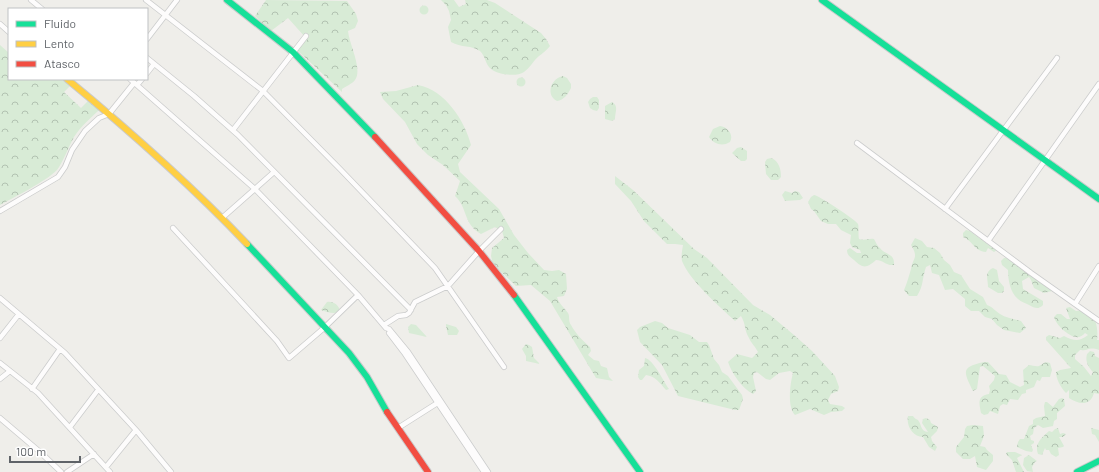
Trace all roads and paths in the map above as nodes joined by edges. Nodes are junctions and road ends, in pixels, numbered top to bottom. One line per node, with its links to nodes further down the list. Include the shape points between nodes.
1 (31, 0): 6 (street)
2 (146, 0): 7 (street)
3 (177, 0): 7 (street)
4 (227, 0): 12 (street)
5 (822, 0): 25 (street)
6 (41, 8)
7 (166, 15): 11 (street); 22 (street)
8 (0, 24): 9 (street)
9 (8, 31)
10 (306, 36): 12 (street)
11 (148, 38)
12 (293, 52): 22 (street); 37 (street, via 361,121)
13 (1057, 58): 25 (street)
14 (148, 59): 15 (street)
15 (154, 64): 16 (street); 24 (street)
16 (148, 72)
17 (68, 80): 23 (street)
18 (131, 80): 20 (street)
19 (141, 80): 20 (street)
20 (136, 84): 23 (street); 29 (street)
21 (1099, 84): 27 (street)
22 (263, 91): 24 (street); 39 (street, via 435,268)
23 (109, 114): 32 (street, via 99,118 85,131 58,177); 33 (street, via 174,171)
24 (233, 130): 28 (street)
25 (1004, 130): 27 (street); 31 (street)
26 (857, 143): 31 (street)
27 (1045, 161): 30 (street); 36 (street)
28 (274, 172): 29 (street); 43 (street)
29 (255, 189): 33 (street); 40 (street)
30 (1099, 199)
31 (945, 209): 36 (street)
32 (0, 211)
33 (222, 218): 47 (street)
34 (173, 228): 47 (street, via 277,341 289,358)
35 (501, 229): 37 (street)
36 (988, 241): 42 (street)
37 (479, 251): 39 (street); 71 (street)
38 (1099, 266): 42 (street)
39 (448, 286): 43 (street, via 415,302); 51 (street)
40 (358, 295): 46 (street); 47 (street)
41 (0, 298): 44 (street)
42 (1075, 304): 45 (street)
43 (410, 310): 46 (street, via 406,315 398,316)
44 (19, 314): 48 (street); 49 (street)
45 (1099, 321)
46 (385, 326): 56 (street, via 408,352)
47 (324, 328): 59 (street, via 367,377)
48 (0, 338)
49 (60, 349): 54 (street); 55 (street)
50 (0, 363): 52 (street)
51 (504, 366)
52 (10, 370): 53 (street); 54 (street)
53 (0, 378)
54 (32, 389): 58 (street)
55 (98, 390): 58 (street); 60 (street)
56 (439, 402): 59 (street); 69 (street); 70 (street)
57 (0, 418): 64 (street)
58 (70, 427): 61 (street)
59 (398, 428): 68 (street)
60 (136, 430): 63 (street); 67 (street)
61 (94, 454): 63 (street); 65 (street)
62 (1099, 461): 72 (street)
63 (106, 467): 66 (street)
64 (60, 472)
65 (67, 472)
66 (110, 472)
67 (171, 472)
68 (428, 472)
69 (484, 472)
70 (488, 472)
71 (640, 472)
72 (1077, 472)

